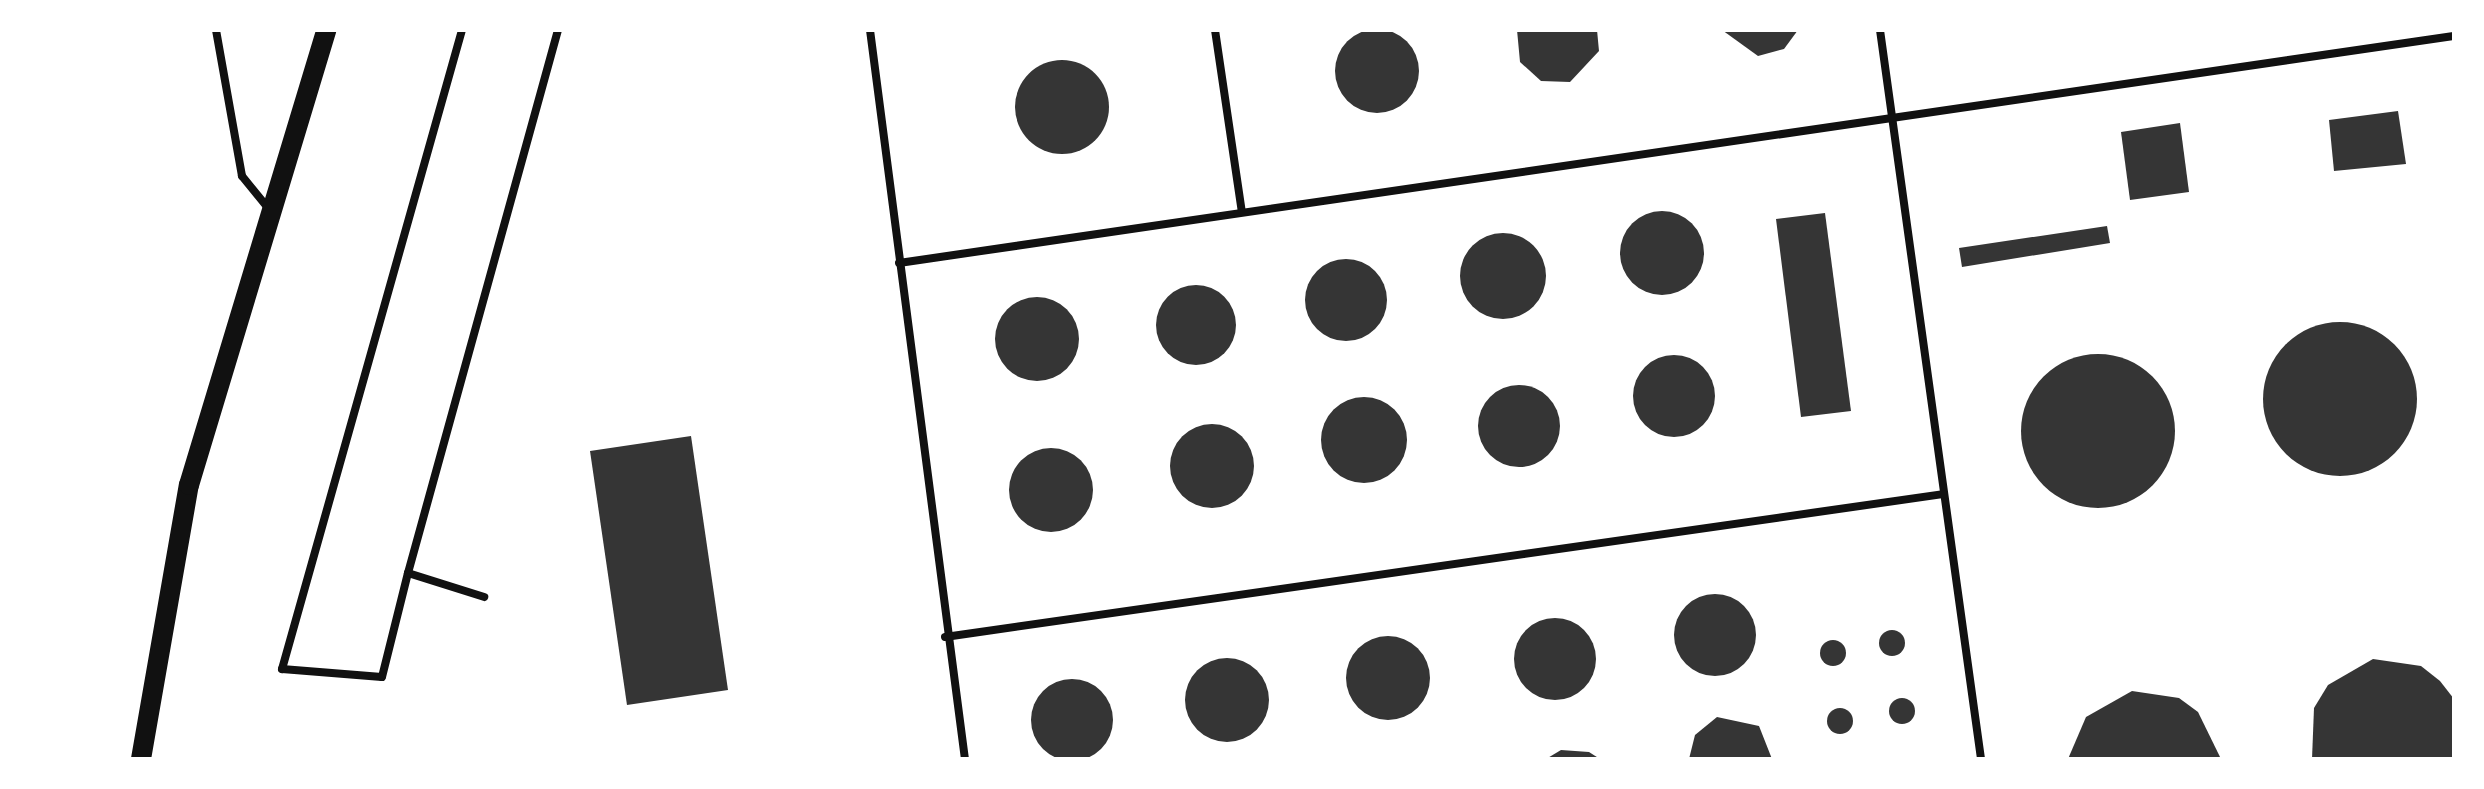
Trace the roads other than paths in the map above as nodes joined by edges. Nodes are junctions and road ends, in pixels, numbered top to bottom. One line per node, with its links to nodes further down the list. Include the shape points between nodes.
1 (216, 30): 11 (lane, via 242,176)
2 (326, 30): 11 (main road)
3 (462, 30): 14 (lane, via 282,669 382,677)
4 (558, 30): 14 (lane)
5 (870, 30): 12 (lane)
6 (1216, 30): 10 (lane)
7 (1880, 30): 9 (lane)
8 (2454, 36): 9 (lane)
9 (1892, 117): 10 (lane); 13 (lane)
10 (1242, 212): 12 (lane)
11 (273, 213): 17 (main road, via 189,485)
12 (898, 262): 16 (lane)
13 (1944, 494): 16 (lane); 19 (lane)
14 (408, 573): 15 (lane)
15 (484, 597)
16 (946, 638): 18 (lane)
17 (141, 759)
18 (965, 759)
19 (1980, 759)

